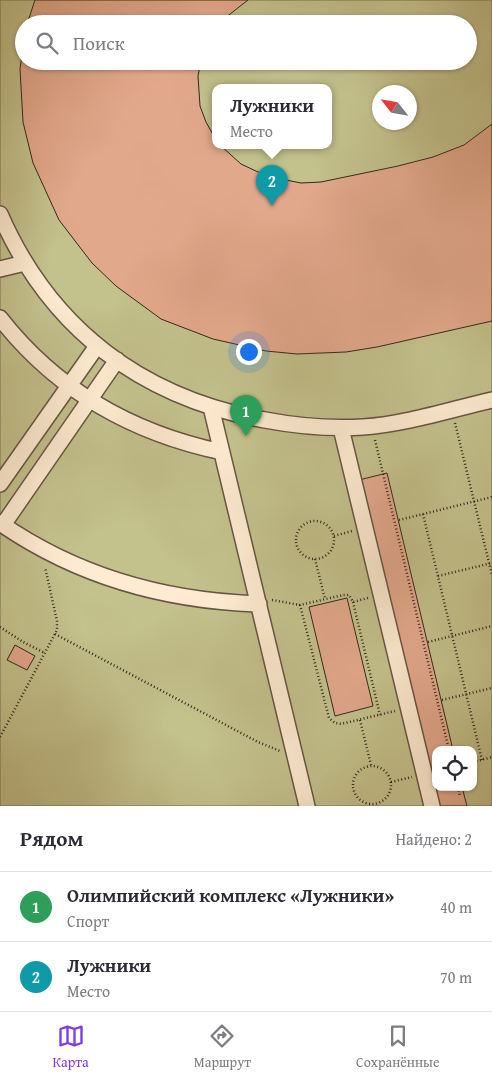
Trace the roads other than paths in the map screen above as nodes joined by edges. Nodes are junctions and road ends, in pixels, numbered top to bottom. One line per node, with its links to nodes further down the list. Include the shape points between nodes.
1 (0, 214): 2 (street)
2 (25, 263): 3 (street); 5 (street, via 56,306)
3 (0, 269)
4 (0, 318): 7 (street)
5 (97, 346): 6 (street); 7 (street)
6 (117, 360): 8 (street); 10 (street, via 171,391)
7 (69, 386): 8 (street); 13 (street)
8 (89, 400): 12 (street, via 157,434); 14 (street)
9 (492, 400): 11 (street, via 388,425)
10 (211, 407): 11 (street, via 274,422); 12 (street)
11 (341, 428): 17 (street)
12 (222, 452): 15 (street)
13 (0, 484)
14 (1, 524): 15 (street, via 81,568 141,588 194,599)
15 (257, 599): 16 (street)
16 (307, 806)
17 (432, 806)

